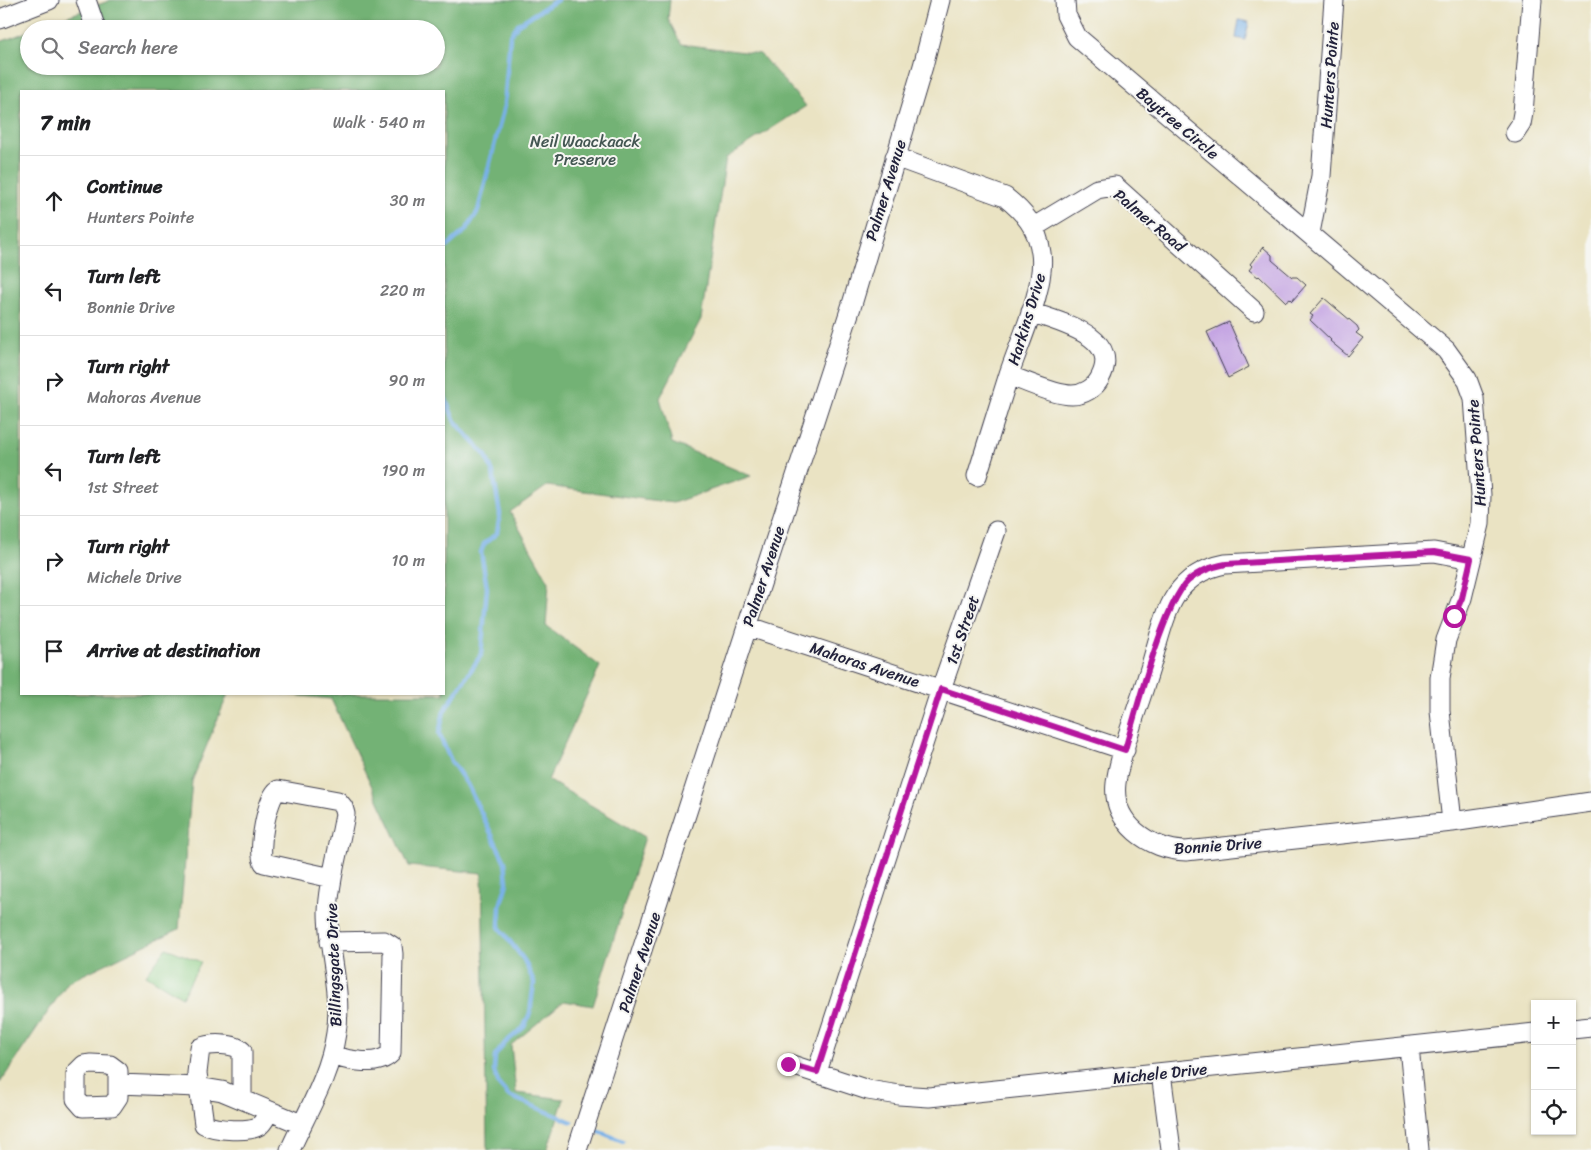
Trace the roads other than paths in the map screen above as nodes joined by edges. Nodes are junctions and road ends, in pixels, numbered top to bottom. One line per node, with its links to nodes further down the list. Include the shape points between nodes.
1 (48, 0): 7 (street)
2 (86, 0): 8 (street)
3 (940, 0): 10 (street, Palmer Avenue, via 924,66)
4 (1065, 0): 12 (street, Baytree Circle, via 1066,15 1077,37)
5 (1334, 0): 12 (street, Hunters Pointe, via 1321,176)
6 (1532, 0): 9 (street, via 1523,113)
7 (0, 19)
8 (93, 20)
9 (1515, 133)
10 (895, 157): 11 (street, Harkins Drive, via 1005,197); 19 (street, Palmer Avenue, via 853,301)
11 (1034, 227): 13 (street, Palmer Road, via 1097,190 1116,186); 14 (street, Harkins Drive, via 1042,263)
12 (1310, 233): 18 (street, Hunters Pointe, via 1446,350 1467,379 1476,407 1481,494 1480,524)
13 (1254, 311)
14 (1031, 312): 15 (street, Harkins Drive); 15 (street, via 1090,335 1102,350 1103,373 1091,389 1072,395)
15 (1009, 376): 16 (street, Harkins Drive)
16 (977, 476)
17 (996, 531): 20 (street, 1st Street)
18 (1471, 559): 21 (street, Bonnie Drive, via 1434,552 1226,564 1199,573 1187,582 1171,604); 23 (street, Hunters Pointe, via 1462,598 1446,640 1440,678 1440,711)
19 (747, 626): 20 (street, Mahoras Avenue); 40 (street, Palmer Avenue)
20 (941, 689): 21 (street, Mahoras Avenue); 32 (street, 1st Street)
21 (1125, 750): 23 (street, Bonnie Drive, via 1116,782 1118,803 1133,830 1160,848 1186,851)
22 (1591, 802): 23 (street, Bonnie Drive)
23 (1452, 822)
24 (332, 878): 24 (street, Billingsgate Drive, via 264,863 261,858 270,799 278,790 332,799 343,807 345,814); 25 (street, Billingsgate Drive)
25 (329, 942): 30 (street, Billingsgate Drive, via 338,1020); 30 (street, via 384,941 392,946 393,954 391,1053 381,1060 347,1060)
26 (1591, 1027): 27 (street)
27 (1576, 1029)
28 (1531, 1033): 29 (street, Michele Drive)
29 (1409, 1046): 33 (street, Michele Drive); 42 (street)
30 (332, 1055): 38 (street, Billingsgate Drive)
31 (788, 1064): 32 (street, Michele Drive)
32 (817, 1072): 33 (street, Michele Drive, via 868,1090 929,1097)
33 (1161, 1073): 41 (street)
34 (119, 1084): 35 (street)
35 (198, 1087): 36 (street); 36 (street, via 200,1048 238,1047 243,1058); 37 (street, via 202,1118 208,1126 241,1130 255,1128)
36 (242, 1098): 37 (street)
37 (269, 1112): 38 (street)
38 (301, 1124): 39 (street, Billingsgate Drive)
39 (290, 1150)
40 (577, 1150)
41 (1171, 1150)
42 (1419, 1150)

